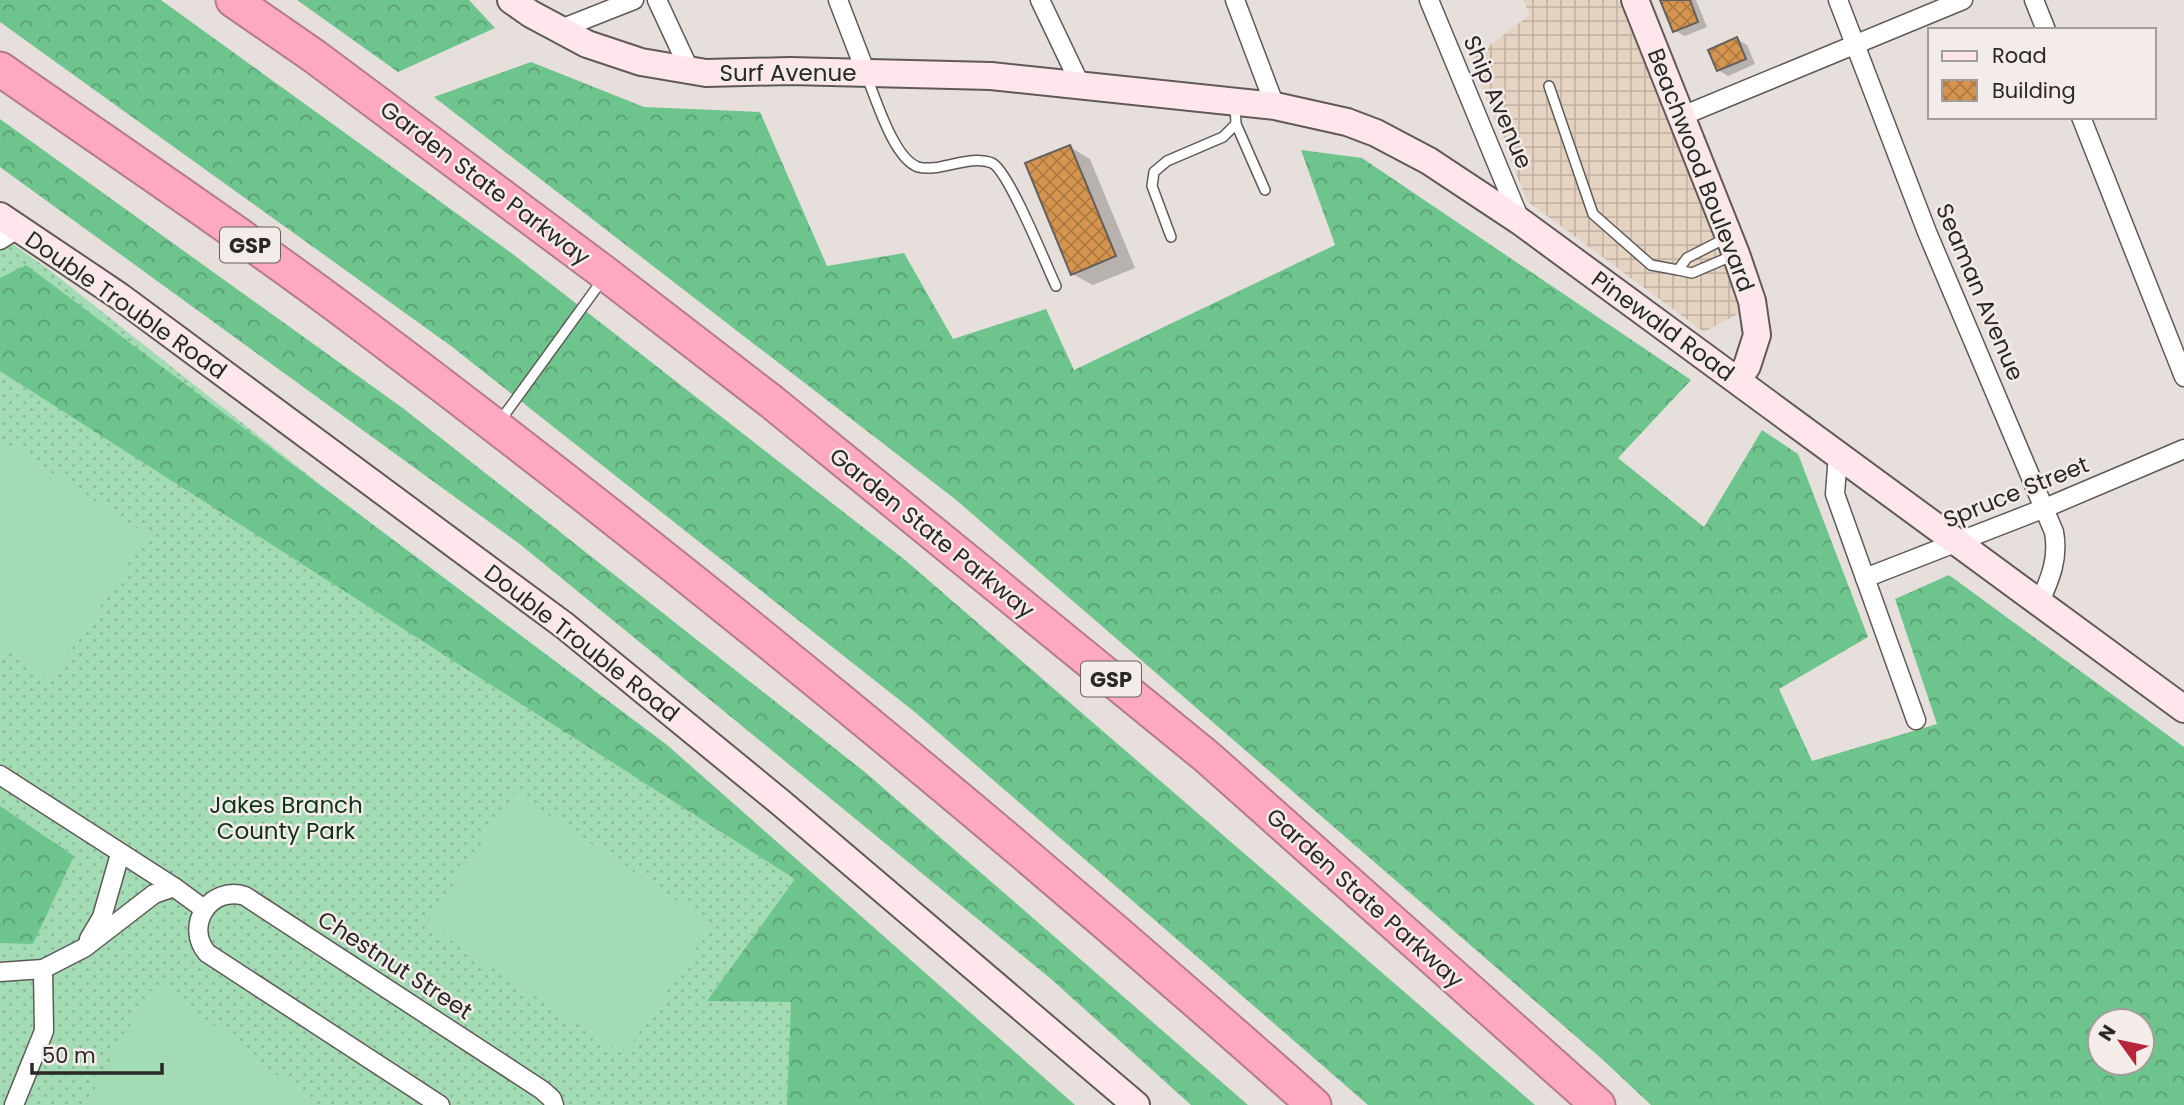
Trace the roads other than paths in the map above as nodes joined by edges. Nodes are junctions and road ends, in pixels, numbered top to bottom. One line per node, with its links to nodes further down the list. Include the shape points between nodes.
1 (233, 0): 31 (highway, Garden State Parkway / GSP)
2 (512, 0): 14 (main road, Surf Avenue)
3 (634, 0): 14 (street)
4 (657, 0): 17 (street)
5 (838, 0): 18 (street)
6 (1040, 0): 19 (street)
7 (1235, 0): 21 (street)
8 (1429, 0): 26 (street, Ship Avenue)
9 (1635, 0): 23 (main road, Beachwood Boulevard)
10 (1838, 0): 15 (street, Seaman Avenue)
11 (1963, 0): 15 (street)
12 (2034, 0): 13 (street)
13 (2045, 28)
14 (558, 30): 17 (main road, Surf Avenue, via 641,62)
15 (1856, 44): 23 (street); 38 (street, Seaman Avenue, via 1927,232)
16 (0, 69): 35 (highway, GSP, via 362,325)
17 (690, 71): 18 (main road, Surf Avenue)
18 (866, 73): 19 (main road, Surf Avenue, via 991,76); 32 (lane, via 897,147 918,167 978,161 994,164 1007,180)
19 (1081, 86): 22 (main road, Pinewald Road)
20 (1549, 86): 30 (lane, via 1593,214 1651,265)
21 (1275, 106): 22 (main road, Pinewald Road); 26 (main road, Pinewald Road, via 1376,133 1429,161)
22 (1236, 113): 25 (lane); 28 (lane, via 1223,137 1167,161 1154,172 1152,186)
23 (1682, 116): 29 (main road, Beachwood Boulevard)
24 (2082, 119): 33 (street)
25 (1265, 190)
26 (1521, 222): 34 (main road, Pinewald Road)
27 (6, 228): 54 (main road, Double Trouble Road, via 119,296 565,626 791,811)
28 (1171, 237)
29 (1732, 245): 30 (lane, via 1687,258); 30 (lane, via 1692,273); 34 (main road, Beachwood Boulevard, via 1752,301 1757,335)
30 (1678, 270)
31 (607, 274): 35 (lane); 56 (highway, Garden State Parkway / GSP, via 772,402 1206,756)
32 (1056, 286)
33 (2184, 377)
34 (1738, 380): 37 (main road, Pinewald Road)
35 (495, 428): 55 (highway, GSP, via 791,659 1003,834)
36 (2184, 449): 38 (street, Spruce Street)
37 (1838, 454): 39 (main road, Pinewald Road); 40 (street, via 1835,494)
38 (2045, 508): 39 (street, Spruce Street); 41 (street, Seaman Avenue, via 2057,547)
39 (1955, 543): 40 (street, Spruce Street); 41 (main road, Pinewald Road)
40 (1865, 578): 43 (street)
41 (2039, 604): 42 (main road, Pinewald Road)
42 (2184, 709)
43 (1916, 720)
44 (0, 775): 45 (street)
45 (120, 854): 46 (street); 48 (street, via 102,918)
46 (174, 887): 47 (street); 48 (street, via 154,894)
47 (204, 909): 52 (street, via 198,929 199,943 207,953); 53 (street, Chestnut Street, via 217,896 232,892 245,896 542,1090)
48 (84, 948): 49 (street)
49 (43, 969): 50 (street); 51 (street, via 44,1031)
50 (0, 972)
51 (14, 1105)
52 (440, 1105)
53 (554, 1105)
54 (1136, 1105)
55 (1314, 1105)
56 (1598, 1105)

